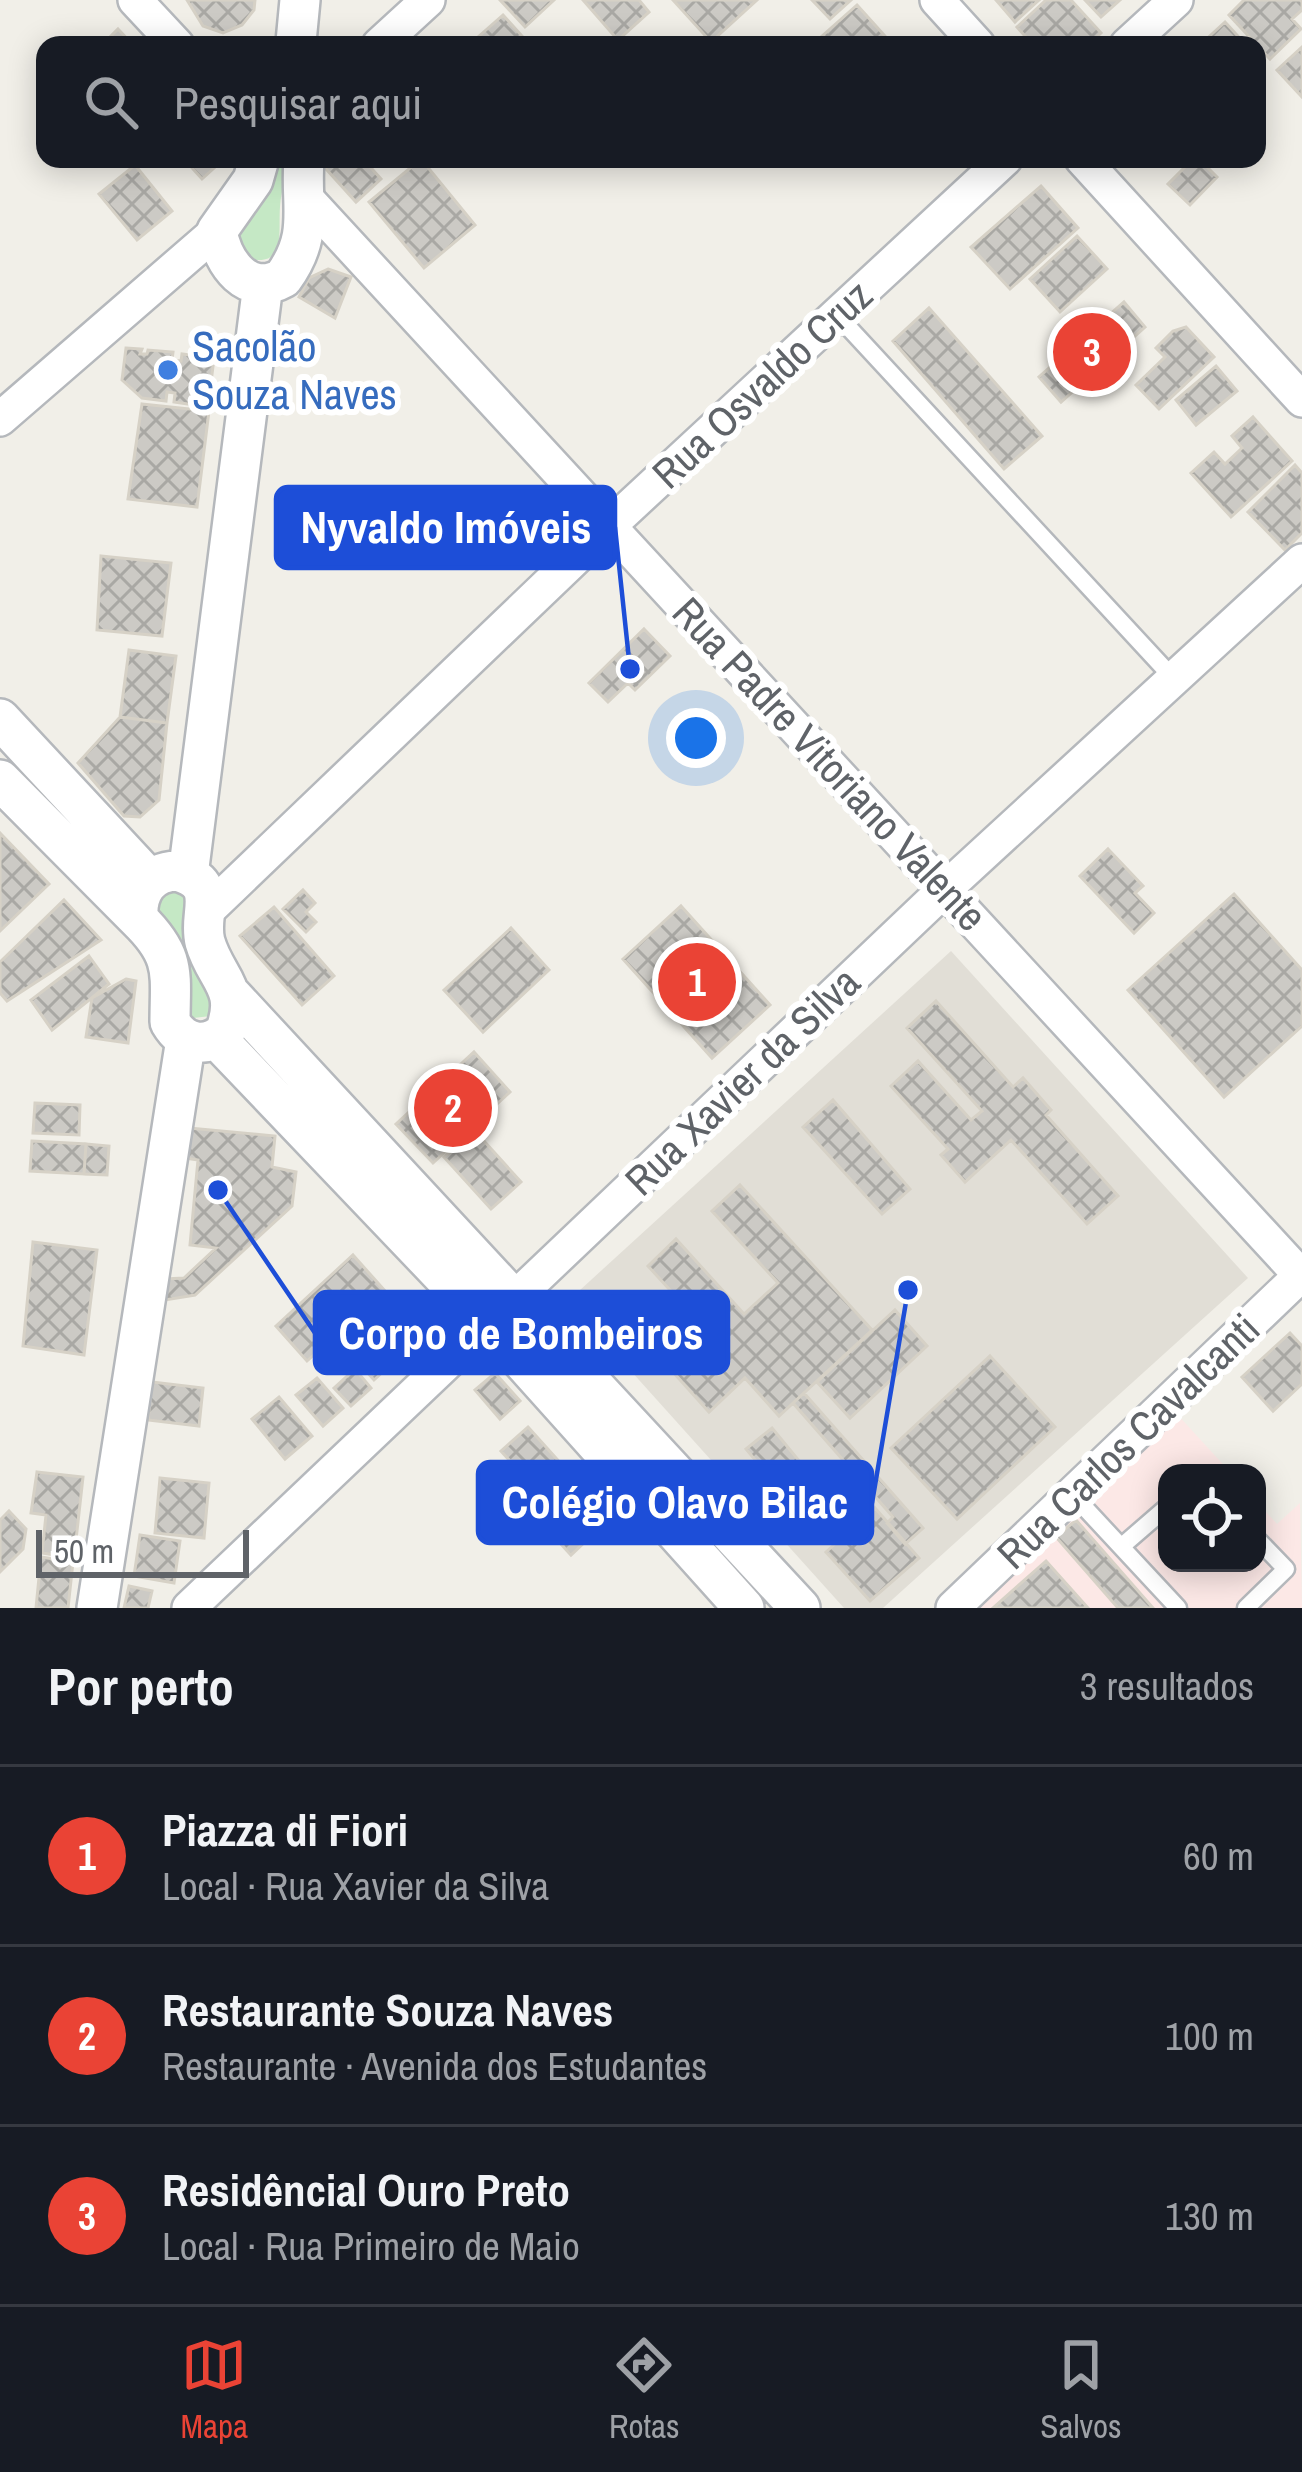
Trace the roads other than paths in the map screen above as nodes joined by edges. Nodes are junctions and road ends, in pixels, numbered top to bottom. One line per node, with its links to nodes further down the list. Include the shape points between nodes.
1 (135, 0): 6 (street)
2 (300, 0): 7 (street)
3 (428, 0): 8 (street)
4 (937, 0): 9 (street)
5 (1176, 0): 10 (street)
6 (169, 36)
7 (298, 36)
8 (389, 36)
9 (970, 36)
10 (1137, 36)
11 (256, 168): 16 (street)
12 (305, 168): 15 (street)
13 (995, 168): 18 (street, Rua Osvaldo Cruz)
14 (1090, 168): 19 (street)
15 (307, 199): 17 (street, via 293,264 283,278); 21 (street, Rua Padre Vitoriano Valente)
16 (218, 231): 17 (street, via 229,267); 20 (street)
17 (263, 284): 26 (street)
18 (837, 315): 21 (street, Rua Osvaldo Cruz); 23 (lane)
19 (1302, 400)
20 (0, 419)
21 (610, 525): 27 (street, Rua Padre Vitoriano Valente); 28 (street, Rua Osvaldo Cruz)
22 (1302, 561): 23 (street, Rua Xavier da Silva)
23 (1174, 679): 27 (street, Rua Xavier da Silva)
24 (0, 719): 26 (street)
25 (0, 780): 29 (street)
26 (169, 877): 28 (street, via 205,895); 29 (street, via 140,896)
27 (944, 889): 33 (street, Rua Padre Vitoriano Valente); 34 (street, Rua Xavier da Silva)
28 (208, 910): 30 (street, via 206,943)
29 (138, 920): 31 (street, via 168,962 170,1022)
30 (231, 994): 31 (street, via 229,1021); 32 (street)
31 (201, 1039): 32 (street); 40 (street)
32 (348, 1149): 34 (street)
33 (1301, 1276): 35 (street, Rua Carlos Cavalcanti)
34 (501, 1312): 36 (street); 41 (street, Rua Xavier da Silva)
35 (1072, 1494): 38 (lane); 44 (street, Rua Carlos Cavalcanti)
36 (678, 1505): 42 (street); 43 (street)
37 (1158, 1515): 38 (lane)
38 (1122, 1546): 45 (lane)
39 (1266, 1548): 46 (lane, via 1286,1569)
40 (97, 1608)
41 (189, 1608)
42 (744, 1608)
43 (800, 1608)
44 (953, 1608)
45 (1178, 1608)
46 (1246, 1608)

